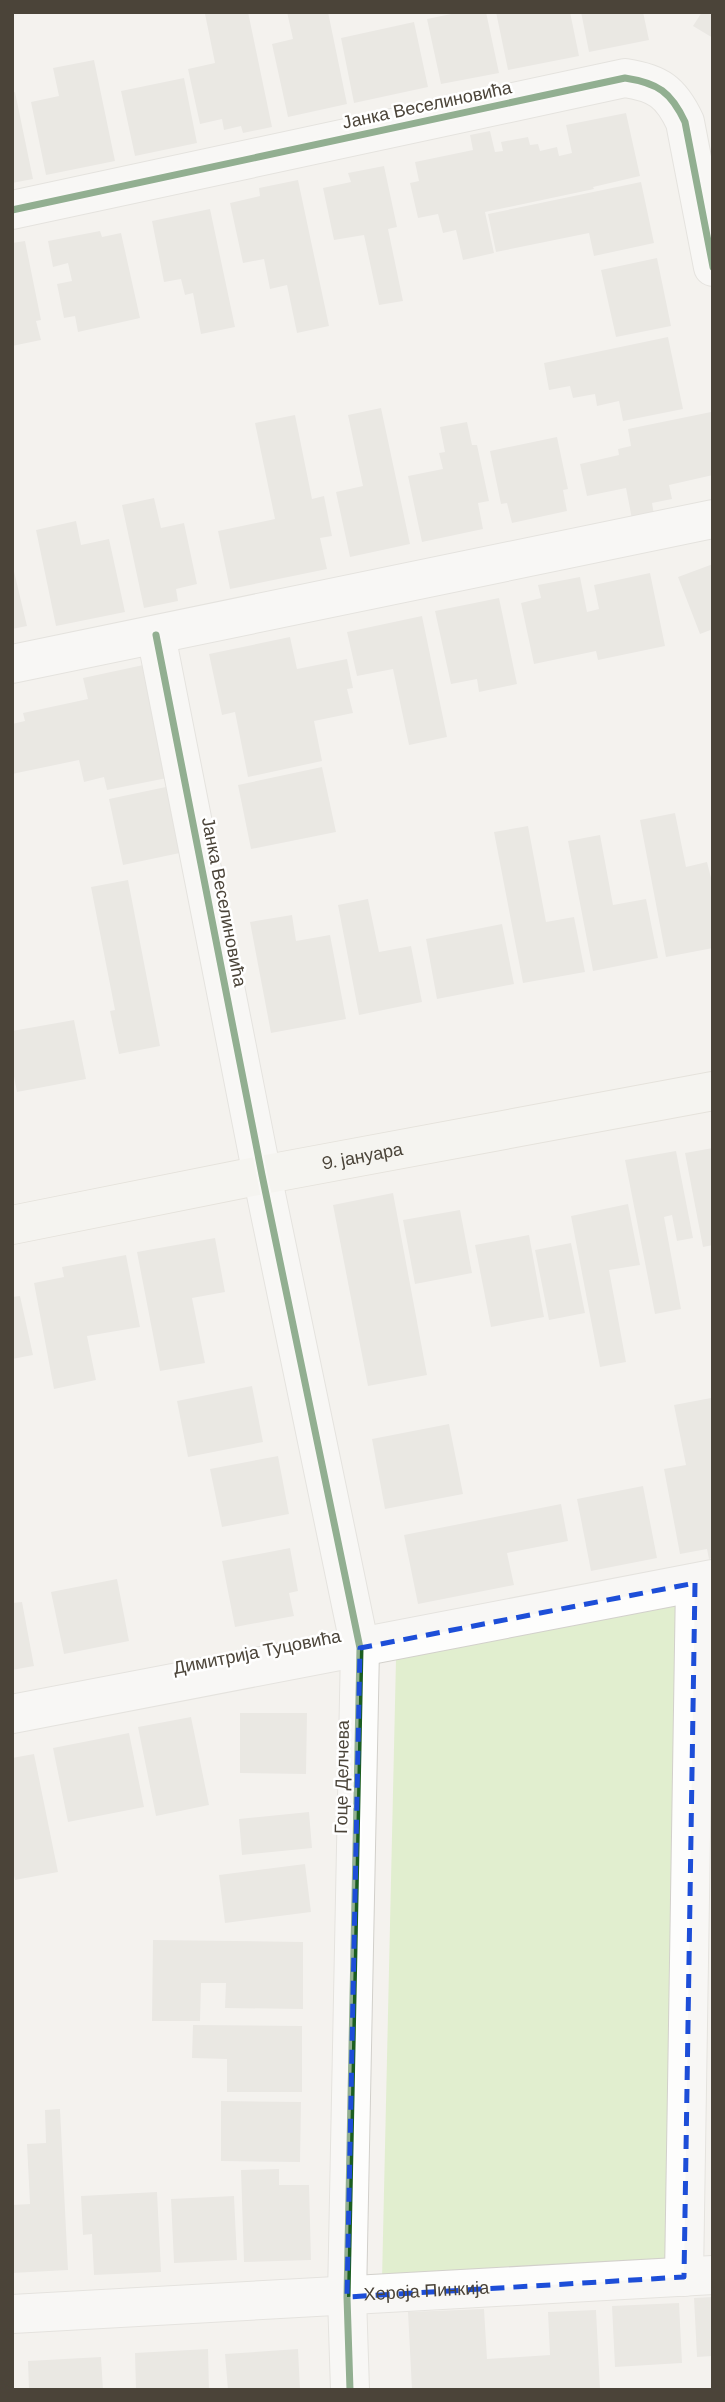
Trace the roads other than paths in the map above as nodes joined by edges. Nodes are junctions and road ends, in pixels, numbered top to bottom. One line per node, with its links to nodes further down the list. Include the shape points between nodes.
1 (12, 210): 2 (street, Јанка Веселиновића, via 625,78 654,85 678,106)
2 (713, 267)
3 (713, 519): 4 (street)
4 (156, 635): 5 (street); 7 (street, Јанка Веселиновића)
5 (12, 664)
6 (713, 1091): 7 (street, 9. јануара)
7 (262, 1175): 8 (street, 9. јануара); 10 (street, Гоце Делчева)
8 (12, 1225)
9 (704, 1581): 10 (street, Димитрија Туцовића); 12 (street)
10 (360, 1648): 11 (street, Димитрија Туцовића); 13 (street, Гоце Делчева)
11 (12, 1714)
12 (698, 2276): 13 (street, Хероја Пинкија)
13 (347, 2297): 14 (street, Хероја Пинкија); 15 (street, Гоце Делчева)
14 (12, 2314)
15 (349, 2390)

